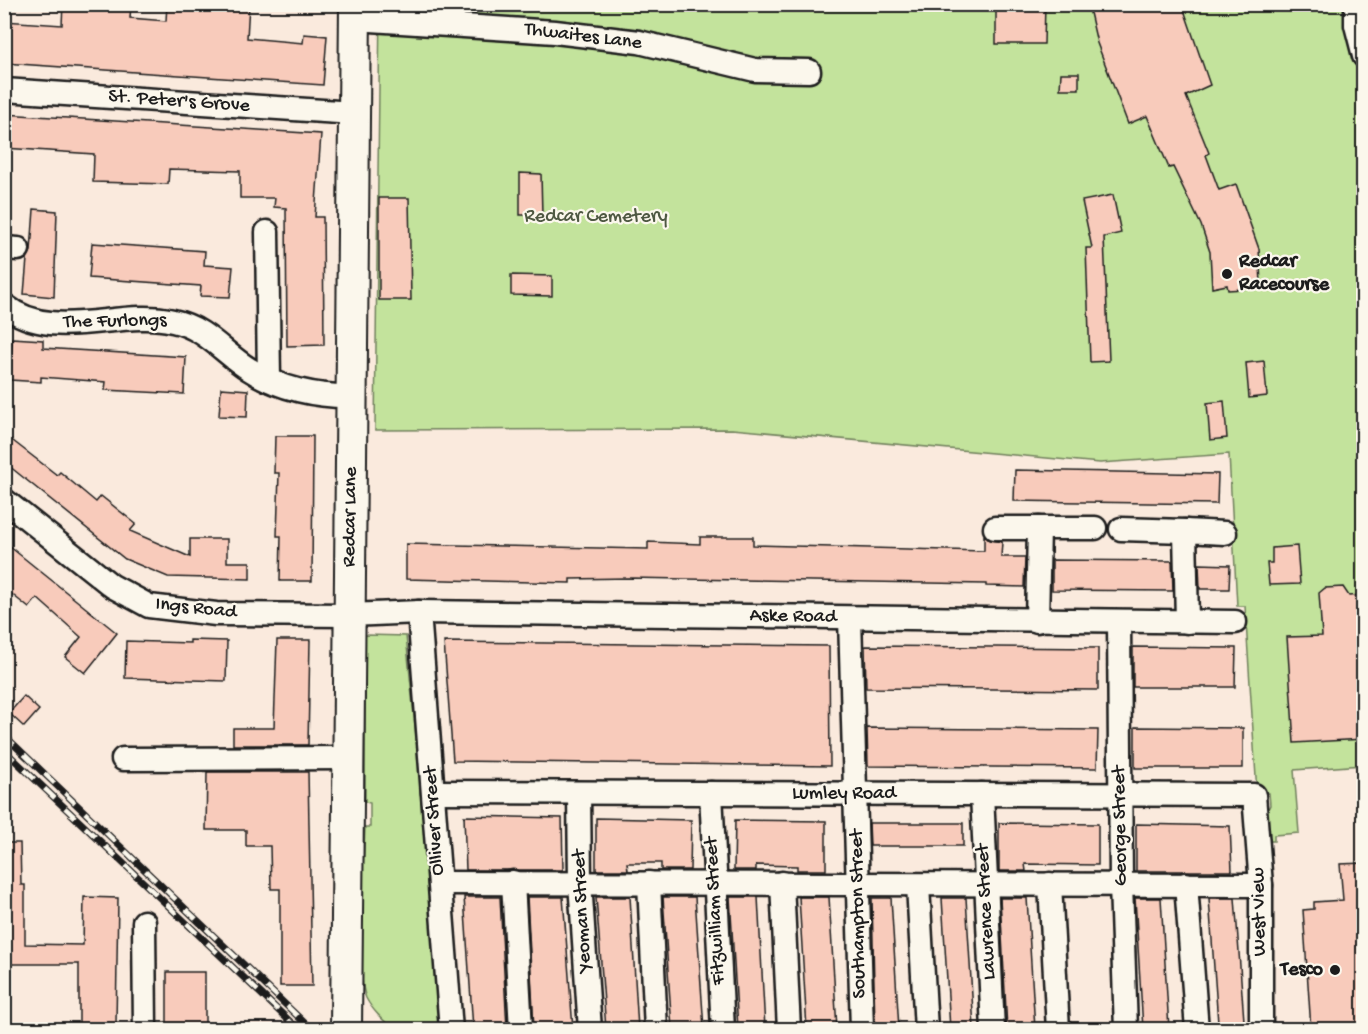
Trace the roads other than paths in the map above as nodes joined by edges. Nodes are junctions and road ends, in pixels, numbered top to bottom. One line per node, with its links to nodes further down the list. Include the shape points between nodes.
1 (1356, 4): 3 (street, via 1356,25)
2 (355, 12): 4 (street, Thwaites Lane, via 639,42 755,70); 6 (main road, Redcar Lane)
3 (1364, 56)
4 (809, 71)
5 (4, 90): 6 (street, St. Peter's Grove)
6 (354, 113): 10 (main road, Redcar Lane)
7 (267, 232): 9 (street)
8 (4, 305): 9 (street, The Furlongs, via 25,318 51,323 172,320 207,335)
9 (269, 380): 10 (street, The Furlongs, via 309,393)
10 (353, 396): 19 (main road, Redcar Lane)
11 (4, 500): 19 (street, Ings Road, via 112,586 149,606 216,614)
12 (995, 528): 13 (street)
13 (1039, 528): 14 (street); 21 (street)
14 (1095, 528)
15 (1121, 529): 16 (street)
16 (1185, 531): 17 (street); 23 (street)
17 (1225, 533)
18 (419, 612): 19 (street, Aske Road); 20 (street, Aske Road); 27 (street, Olliver Street)
19 (350, 615): 25 (main road, Redcar Lane)
20 (850, 618): 21 (street, Aske Road); 30 (street, Southampton Street)
21 (1037, 621): 22 (street, Aske Road)
22 (1119, 622): 23 (street, Aske Road); 32 (street, George Street)
23 (1187, 622): 24 (street, Aske Road)
24 (1235, 622)
25 (348, 758): 26 (street); 49 (main road, Redcar Lane)
26 (123, 759)
27 (433, 792): 28 (street, Lumley Road); 34 (street, Olliver Street)
28 (579, 793): 29 (street, Lumley Road); 36 (street, Yeoman Street)
29 (711, 793): 30 (street, Lumley Road); 38 (street, Fitzwilliam Street)
30 (856, 794): 31 (street, Lumley Road); 40 (street, Southampton Street)
31 (982, 794): 32 (street, Lumley Road); 41 (street, Lawrence Street)
32 (1120, 795): 33 (street, Lumley Road); 43 (street, George Street)
33 (1254, 795): 46 (street, West View)
34 (440, 882): 35 (street); 50 (street, Olliver Street)
35 (513, 882): 36 (street); 51 (street)
36 (580, 882): 37 (street); 52 (street, Yeoman Street)
37 (649, 883): 38 (street); 53 (street)
38 (714, 883): 39 (street); 54 (street, Fitzwilliam Street)
39 (782, 883): 40 (street); 55 (street)
40 (859, 883): 45 (street); 56 (street, Southampton Street)
41 (986, 884): 42 (street); 45 (street); 58 (street, Lawrence Street)
42 (1050, 884): 43 (street); 59 (street)
43 (1121, 884): 44 (street); 60 (street, George Street)
44 (1186, 884): 46 (street); 61 (street)
45 (918, 885): 57 (street)
46 (1261, 885): 62 (street, West View)
47 (144, 922): 48 (street)
48 (145, 1029)
49 (352, 1029)
50 (451, 1029)
51 (521, 1029)
52 (590, 1029)
53 (656, 1029)
54 (723, 1029)
55 (789, 1029)
56 (862, 1029)
57 (926, 1029)
58 (993, 1029)
59 (1058, 1029)
60 (1126, 1029)
61 (1197, 1029)
62 (1261, 1029)

